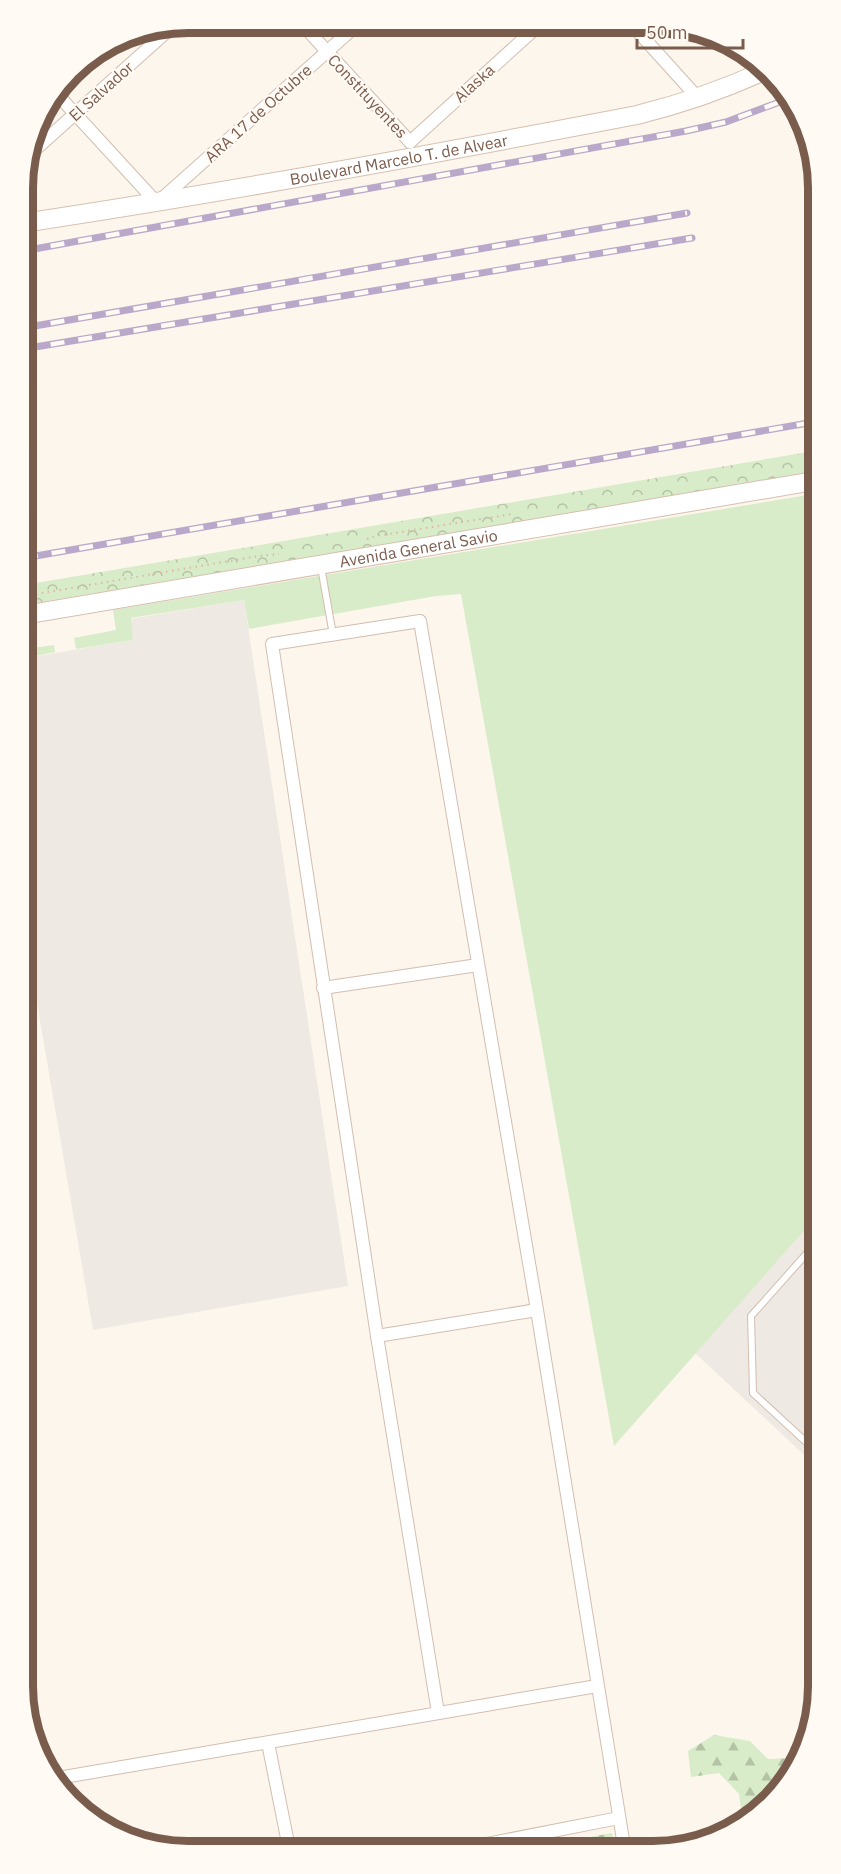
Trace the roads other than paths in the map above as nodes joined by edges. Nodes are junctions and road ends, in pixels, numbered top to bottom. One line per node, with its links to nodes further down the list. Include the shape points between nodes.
1 (310, 33): 6 (street, Constituyentes)
2 (348, 33): 6 (street, ARA 17 de Octubre)
3 (531, 33): 12 (street, Alaska)
4 (639, 33): 8 (street)
5 (163, 35): 10 (street, El Salvador)
6 (327, 52): 12 (street, Constituyentes); 13 (street, ARA 17 de Octubre)
7 (757, 74): 8 (main road, Boulevard Marcelo T. de Alvear)
8 (698, 98): 12 (main road, Boulevard Marcelo T. de Alvear, via 637,115)
9 (61, 99): 10 (street)
10 (75, 114): 11 (street, El Salvador); 13 (street)
11 (39, 147)
12 (411, 150): 13 (main road, Boulevard Marcelo T. de Alvear)
13 (157, 203): 14 (main road, Boulevard Marcelo T. de Alvear)
14 (33, 222)
15 (808, 482): 16 (main road, Avenida General Savio)
16 (321, 565): 17 (main road, Avenida General Savio); 18 (lane)
17 (33, 613)
18 (333, 634): 19 (street, via 420,621); 20 (street, via 272,644)
19 (478, 965): 20 (street); 22 (street)
20 (323, 988): 23 (street)
21 (808, 1252): 24 (lane, via 751,1316 753,1393)
22 (537, 1310): 23 (street); 25 (street)
23 (377, 1336): 26 (street)
24 (808, 1444)
25 (597, 1686): 26 (street); 29 (street)
26 (438, 1713): 27 (street)
27 (268, 1743): 28 (street); 30 (street)
28 (63, 1777)
29 (620, 1818): 31 (street); 32 (street)
30 (288, 1841)
31 (502, 1841)
32 (623, 1841)

